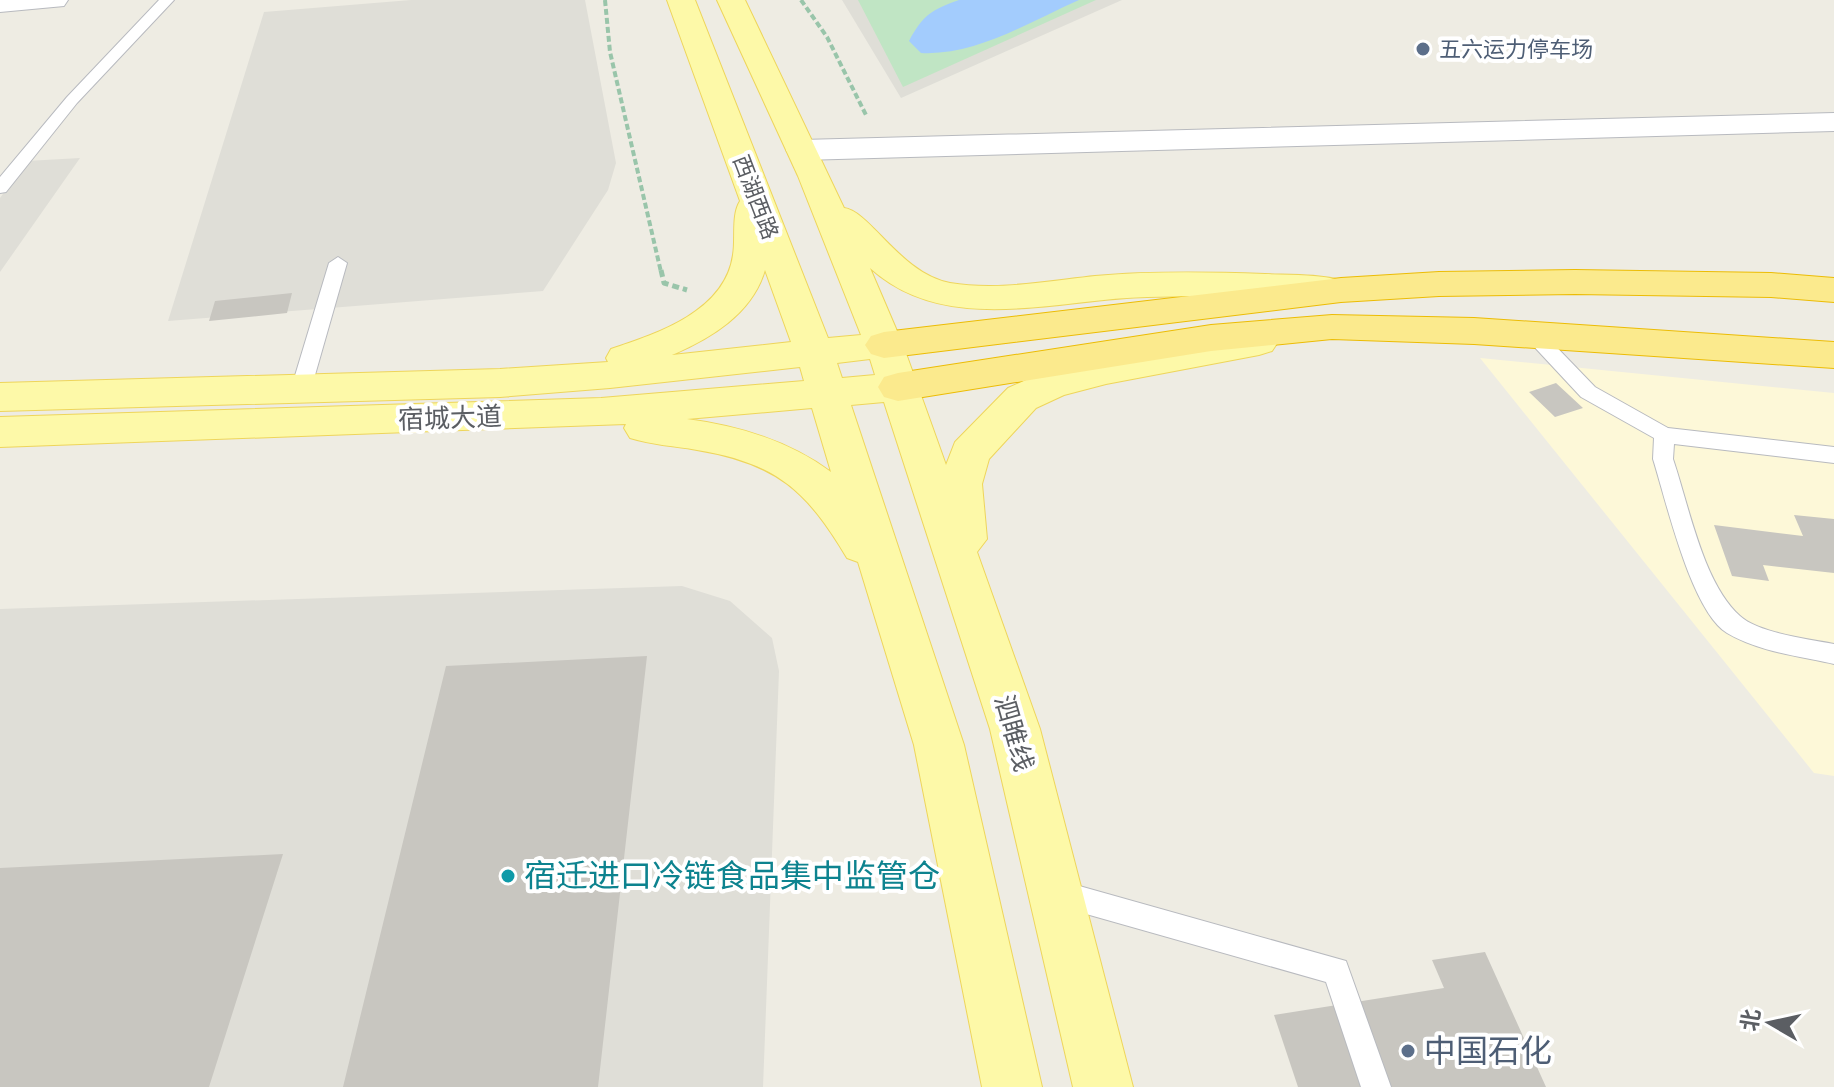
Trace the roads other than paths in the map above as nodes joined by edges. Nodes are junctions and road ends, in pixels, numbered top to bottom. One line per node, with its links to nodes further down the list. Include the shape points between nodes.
1 (54, 0): 5 (street)
2 (167, 0): 9 (lane, via 81,90)
3 (681, 0): 8 (main road, 西湖西路)
4 (731, 0): 7 (main road)
5 (0, 4)
6 (1834, 122): 7 (street, via 880,148)
7 (808, 163): 12 (main road, via 884,264 929,289 969,296 1208,283); 15 (main road)
8 (751, 186): 16 (main road, 西湖西路); 19 (main road, via 749,264 738,292 713,315 666,344)
9 (0, 188)
10 (338, 263): 17 (lane)
11 (1834, 290): 12 (highway, via 1575,282)
12 (1337, 308): 13 (highway); 15 (highway, via 1211,338); 24 (main road, via 1053,384 1022,398 970,453 961,484)
13 (1534, 335): 14 (highway); 21 (lane, via 1588,392)
14 (1834, 355)
15 (891, 366): 16 (main road, 宿城大道); 24 (main road, 泗睢线)
16 (822, 374): 19 (main road, 宿城大道, via 601,412); 23 (main road)
17 (301, 389): 18 (main road, 宿城大道); 19 (main road, 宿城大道)
18 (0, 397)
19 (495, 400): 20 (main road, 宿城大道); 23 (main road, via 731,440 773,453 837,505)
20 (0, 432)
21 (1664, 435): 22 (lane); 25 (lane, via 1663,459 1705,588 1733,625 1770,640)
22 (1834, 455)
23 (892, 594): 27 (main road, via 939,745)
24 (973, 605): 26 (main road, 泗睢线, via 1015,729)
25 (1834, 654)
26 (1055, 892): 28 (main road, 泗睢线); 29 (lane, via 1336,971)
27 (1012, 1087)
28 (1103, 1087)
29 (1376, 1087)

